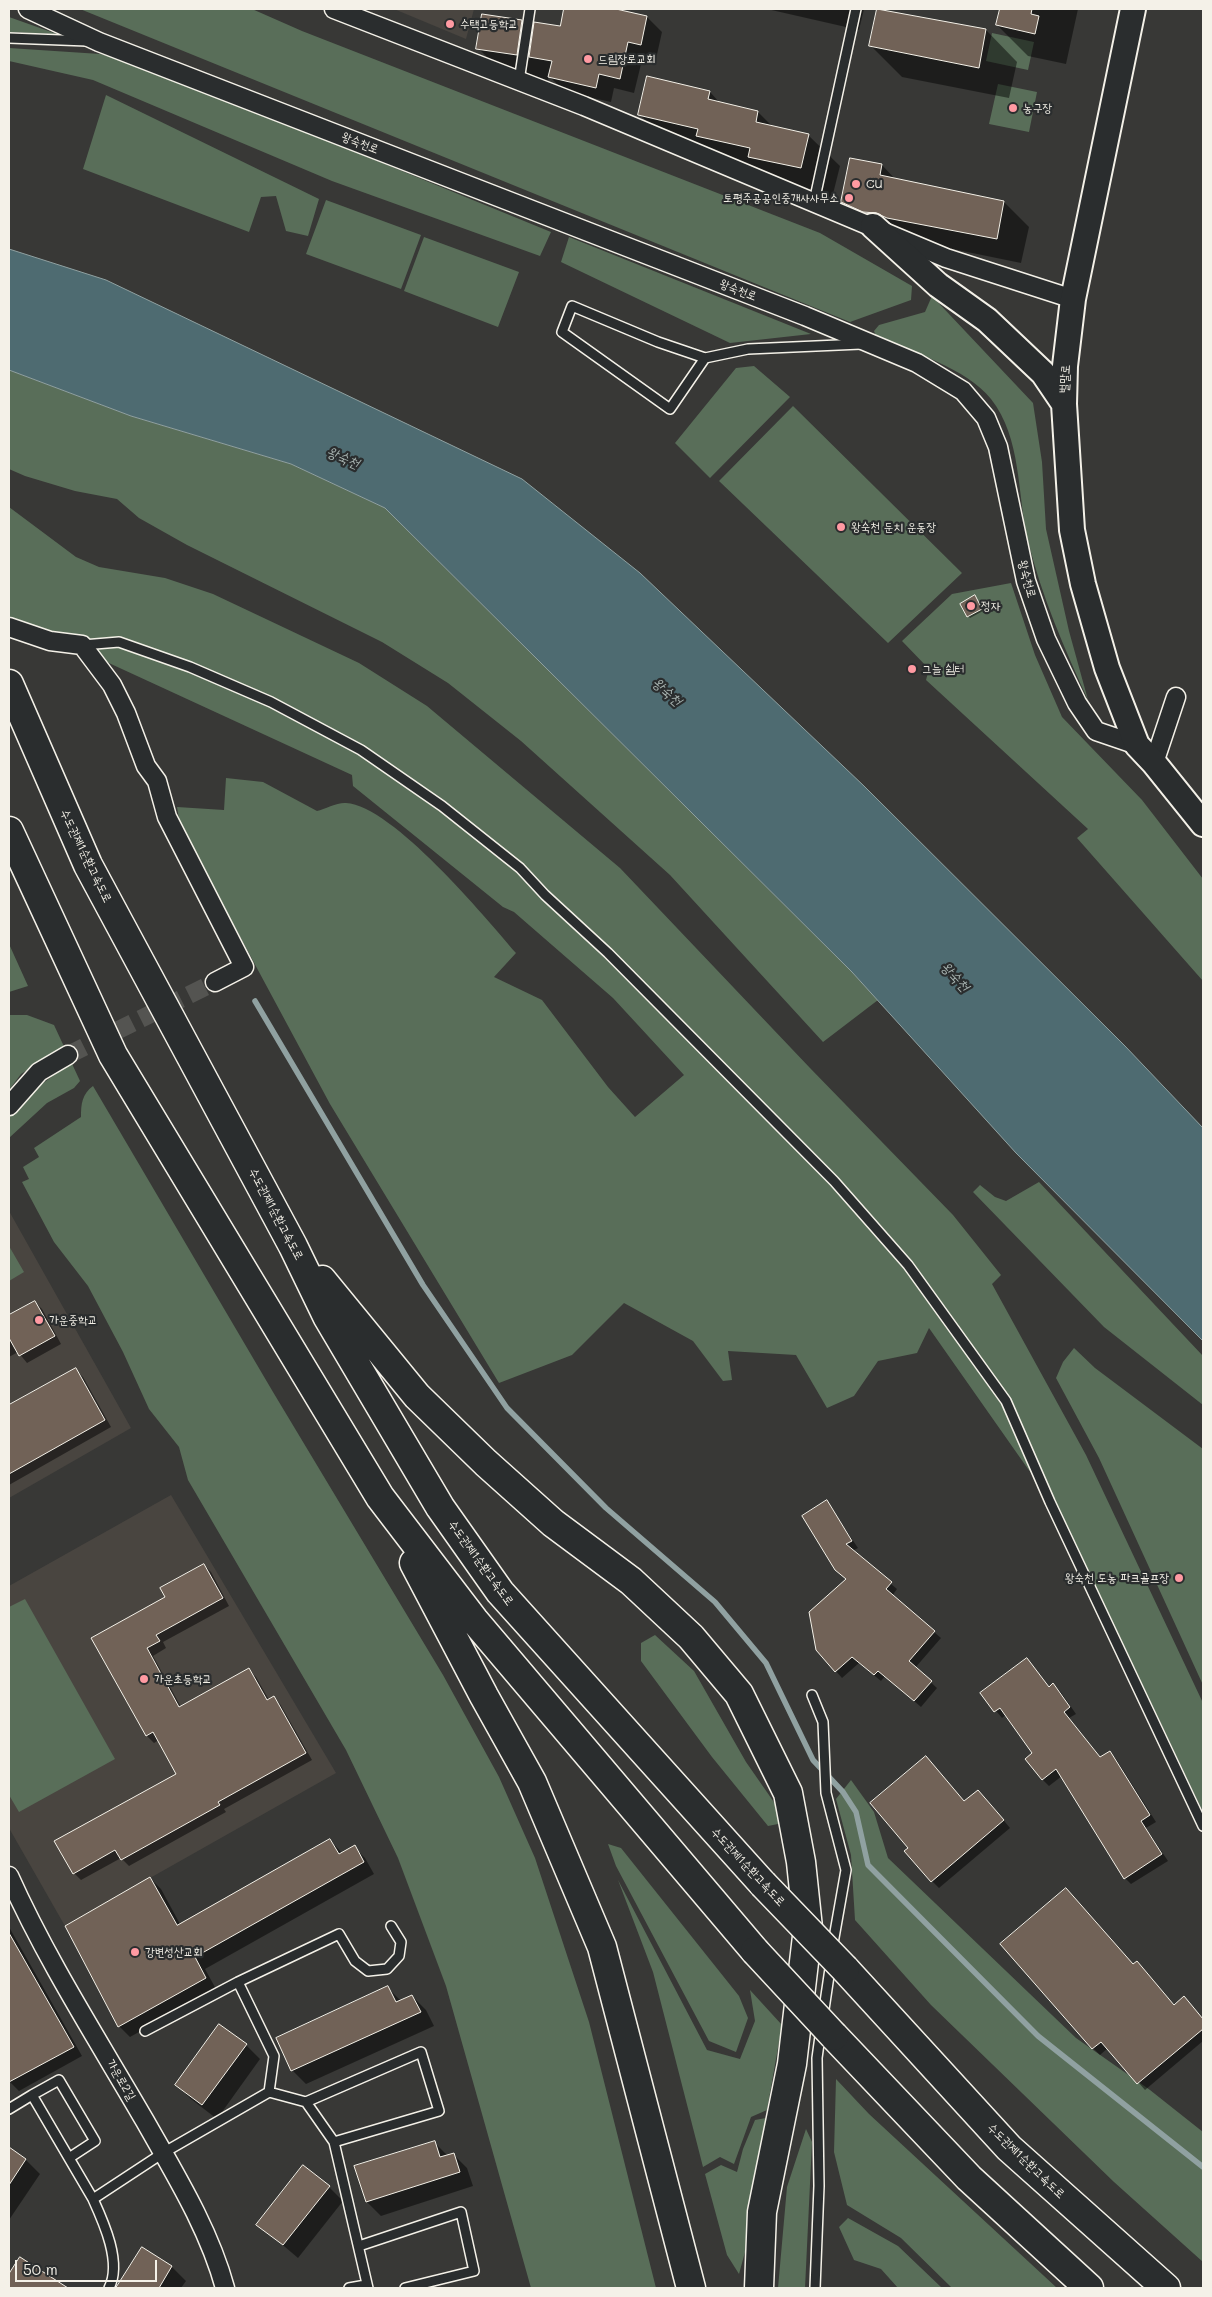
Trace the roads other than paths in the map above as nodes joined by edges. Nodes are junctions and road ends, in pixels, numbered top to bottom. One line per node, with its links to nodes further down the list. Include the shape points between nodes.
1 (28, 9): 7 (street, 왕숙천로)
2 (334, 9): 8 (street)
3 (530, 9): 8 (lane)
4 (856, 9): 9 (lane)
5 (1133, 9): 11 (street, 벌말로)
6 (9, 38): 7 (lane)
7 (100, 42): 12 (street, 왕숙천로)
8 (519, 81): 9 (street)
9 (814, 202): 10 (street)
10 (873, 226): 11 (street, via 946,258); 14 (street, via 938,285 994,327 1042,373)
11 (1073, 299): 14 (street, 벌말로)
12 (871, 344): 13 (lane, via 748,350); 19 (street, 왕숙천로, via 917,362 963,391 986,418 998,447 1026,581 1046,639 1077,703 1096,731)
13 (705, 358): 13 (lane, via 572,306 562,332 670,409)
14 (1064, 404): 19 (street, 벌말로, via 1072,530 1083,584 1107,668)
15 (9, 627): 16 (street, via 50,641)
16 (82, 645): 23 (street, via 112,685 146,766 157,780 167,817 244,968); 29 (lane, via 119,642 272,702 361,750 442,806 520,868 834,1181 908,1265 1006,1400 1050,1502)
17 (9, 684): 26 (highway, 수도권제1순환고속도로, via 88,865)
18 (1176, 697): 20 (street)
19 (1137, 745): 20 (street, 왕숙천로)
20 (1154, 763): 21 (street, 왕숙천로)
21 (1203, 824)
22 (9, 831): 27 (highway, via 113,1055)
23 (216, 982)
24 (68, 1055): 25 (street, via 38,1072)
25 (9, 1106)
26 (293, 1246): 49 (highway, via 424,1403 553,1523 631,1581 691,1637 739,1694 788,1793 801,1862 808,1928 792,2064 762,2212); 52 (highway, 수도권제1순환고속도로, bridge, via 327,1316 440,1507 500,1592 763,1884 1009,2148)
27 (380, 1497): 48 (highway, via 532,1782 602,1947); 51 (highway, bridge, via 474,1620 754,1951 969,2178)
28 (812, 1695): 50 (lane, via 823,1722 826,1793 846,1870 817,2058 819,2186)
29 (1203, 1826)
30 (9, 1876): 39 (street, 가운로2길, via 32,1926)
31 (392, 1926): 32 (lane, via 401,1942 399,1956 387,1969 368,1971 355,1961 339,1934)
32 (238, 1982): 33 (lane); 34 (lane, via 274,2056)
33 (145, 2031)
34 (269, 2092): 36 (lane); 39 (lane)
35 (32, 2095): 37 (lane); 40 (lane); 40 (lane, via 59,2080 95,2141)
36 (306, 2102): 38 (lane); 38 (lane, via 421,2052 439,2110)
37 (9, 2109)
38 (334, 2142): 42 (lane)
39 (163, 2154): 41 (lane); 45 (street, 가운로2길, via 217,2259)
40 (69, 2158): 41 (lane)
41 (94, 2199): 44 (lane, via 109,2237 113,2280)
42 (359, 2246): 43 (lane); 47 (lane, via 461,2212 474,2271)
43 (367, 2287): 46 (lane)
44 (109, 2288)
45 (225, 2288)
46 (350, 2288)
47 (405, 2288)
48 (691, 2288)
49 (759, 2288)
50 (815, 2288)
51 (1089, 2288)
52 (1166, 2288)

